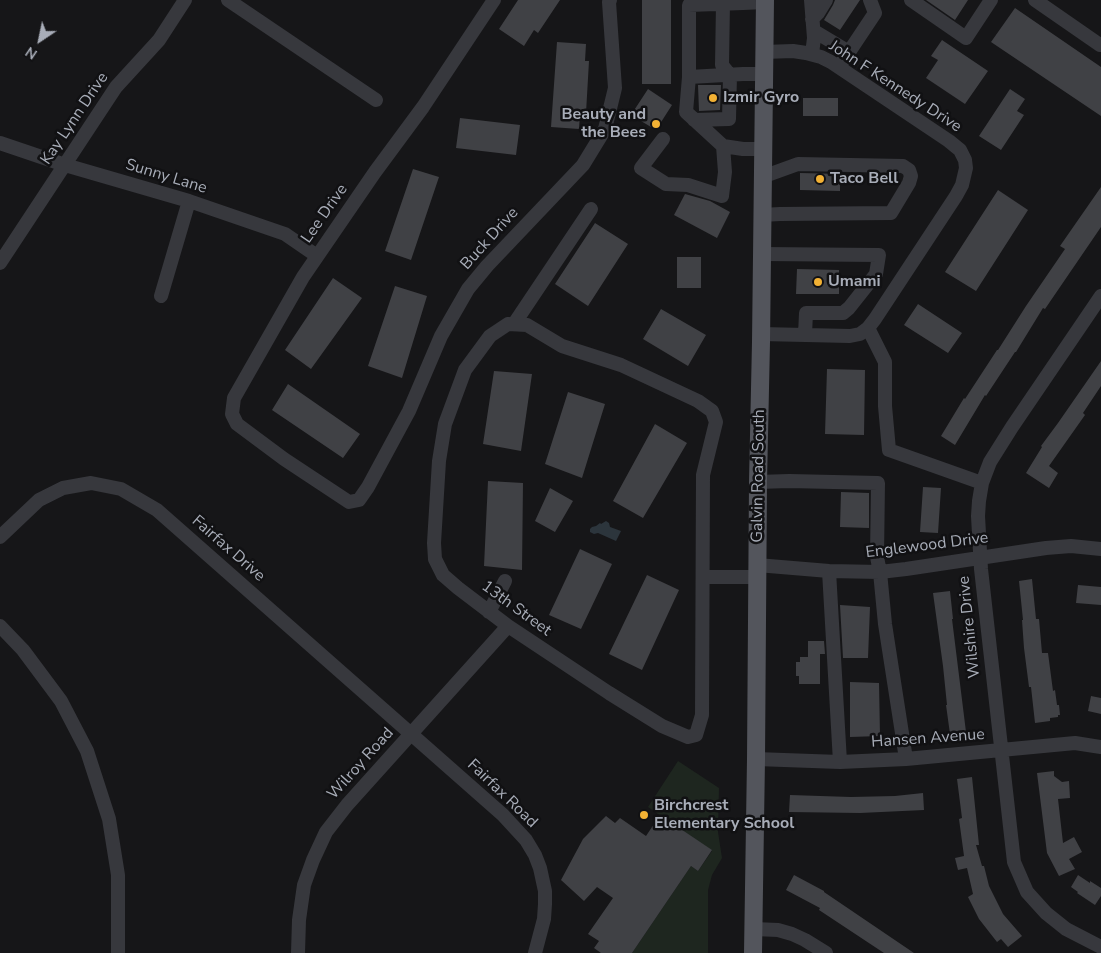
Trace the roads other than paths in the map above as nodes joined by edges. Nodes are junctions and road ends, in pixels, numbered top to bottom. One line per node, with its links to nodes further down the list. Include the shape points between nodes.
1 (185, 0): 28 (street, Kay Lynn Drive, via 159,40 116,87)
2 (228, 0): 22 (street)
3 (494, 0): 34 (street, Lee Drive)
4 (610, 0): 42 (street, Buck Drive, via 615,88 605,129 583,165 468,289 441,336 409,411 359,500 350,502)
5 (811, 0): 13 (street)
6 (826, 0): 13 (street)
7 (911, 0): 8 (street, via 966,38)
8 (992, 0)
9 (1035, 0): 14 (street)
10 (765, 1): 11 (street); 15 (main road, Galvin Road South)
11 (723, 3): 20 (street, via 722,65); 21 (street, via 689,5)
12 (873, 6): 16 (street)
13 (813, 25): 16 (street); 17 (street)
14 (1100, 45)
15 (764, 52): 17 (street, John F Kennedy Drive); 19 (main road, Galvin Road South)
16 (849, 52): 18 (street)
17 (812, 54): 18 (street, John F Kennedy Drive)
18 (839, 67): 39 (street, John F Kennedy Drive, via 949,141 960,150 966,168 956,196)
19 (764, 74): 20 (street); 27 (main road, Galvin Road South)
20 (730, 75): 21 (street); 23 (street, via 730,119)
21 (689, 76): 23 (street, via 686,112)
22 (376, 100)
23 (694, 120): 26 (street)
24 (663, 139): 26 (street, via 641,168 666,184 688,185 722,196 725,172)
25 (0, 143): 28 (street, Sunny Lane)
26 (723, 146): 27 (street)
27 (762, 149): 29 (main road, Galvin Road South)
28 (65, 164): 30 (street, Sunny Lane); 35 (street, Kay Lynn Drive)
29 (762, 177): 32 (main road, Galvin Road South); 32 (street, via 798,164 903,166 911,176 891,213)
30 (189, 201): 34 (street, Sunny Lane, via 285,234); 36 (street)
31 (590, 209): 38 (street)
32 (762, 215): 33 (main road, Galvin Road South)
33 (762, 254): 40 (main road, Galvin Road South); 41 (street, via 879,255 876,274 843,314 806,314)
34 (317, 256): 42 (street, Lee Drive, via 234,398 232,414 237,424)
35 (0, 263)
36 (161, 296)
37 (1101, 296): 44 (street, Wilshire Drive, via 1000,446)
38 (514, 324): 51 (street, via 527,325 562,346 621,365 698,401 712,411 716,422 703,475); 53 (street, 13th Street, via 508,324 490,336 465,370 445,424 439,461 435,559 444,575)
39 (868, 328): 41 (street, via 850,336); 44 (street, via 885,362 889,450)
40 (761, 334): 41 (street); 43 (main road, Galvin Road South)
41 (805, 335)
42 (271, 449)
43 (758, 482): 48 (main road, Galvin Road South); 50 (street, via 878,483 877,557)
44 (982, 483): 47 (street, Wilshire Drive, via 978,516)
45 (0, 537): 56 (street, Fairfax Drive, via 39,500 62,488 91,483 122,489 157,510)
46 (1101, 549): 47 (street, Englewood Drive, via 1071,546)
47 (980, 558): 50 (street, Englewood Drive); 58 (street, Wilshire Drive)
48 (758, 571): 49 (street, Englewood Drive); 51 (street, Englewood Drive); 60 (main road, Galvin Road South)
49 (829, 571): 50 (street, Englewood Drive); 61 (street)
50 (880, 572): 59 (street)
51 (703, 577): 55 (street, 13th Street, via 702,715 696,735 688,737 662,726)
52 (505, 581): 53 (street)
53 (490, 612): 55 (street, 13th Street)
54 (0, 626): 64 (street, via 23,650 61,701 87,751 108,819 118,875)
55 (508, 626): 56 (street, Wilroy Road)
56 (412, 734): 65 (street, Wilroy Road, via 326,832 304,885); 66 (street, Fairfax Road, via 503,815 535,855 545,891 545,904)
57 (1101, 746): 58 (street, Hansen Avenue, via 1075,743)
58 (1001, 751): 59 (street, Hansen Avenue); 63 (street, Wilshire Drive, via 1014,862 1027,892 1066,929)
59 (906, 759): 61 (street, Hansen Avenue)
60 (756, 760): 61 (street, Hansen Avenue); 62 (main road, Galvin Road South)
61 (840, 762)
62 (754, 929): 67 (main road, Galvin Road South); 68 (street, via 792,934)
63 (1101, 947)
64 (118, 953)
65 (298, 953)
66 (535, 953)
67 (753, 953)
68 (826, 953)

